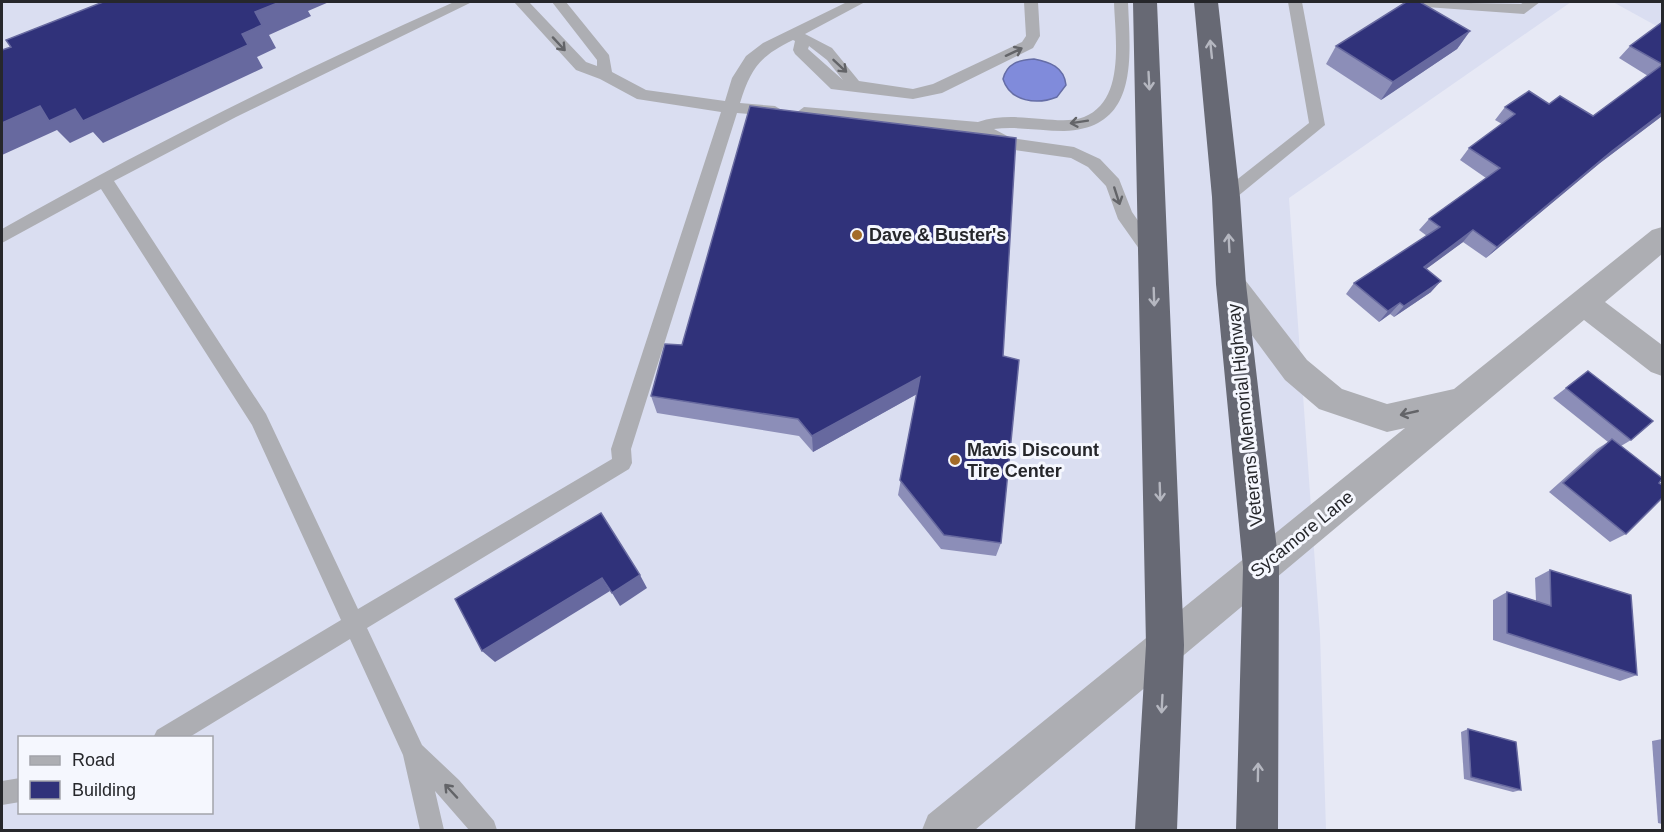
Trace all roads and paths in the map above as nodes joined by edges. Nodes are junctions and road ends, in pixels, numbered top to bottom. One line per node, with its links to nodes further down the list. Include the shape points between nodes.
1 (465, 2): 16 (lane, via 324,65)
2 (522, 2): 13 (lane, one-way to 13, via 581,66)
3 (559, 2): 13 (lane, via 604,59)
4 (858, 2): 12 (lane)
5 (1031, 2): 12 (lane, one-way to 5, via 800,50 836,85 913,94 937,89 1028,45 1033,36)
6 (1121, 2): 15 (lane, one-way to 15, via 1122,74 1115,98 1092,120 1059,125 992,122)
7 (1145, 2): 20 (highway, one-way to 20)
8 (1206, 2): 17 (highway, Veterans Memorial Highway, one-way to 8)
9 (1295, 2): 17 (lane, via 1317,125)
10 (1426, 2): 11 (lane, via 1524,9)
11 (1533, 2)
12 (798, 37): 14 (lane, via 751,60 740,78)
13 (605, 75): 14 (lane, via 642,95)
14 (732, 108): 15 (lane); 26 (lane, via 621,449 622,462)
15 (979, 128): 20 (lane, one-way to 20, via 1008,143 1074,153 1094,163 1113,183 1124,214)
16 (103, 178): 18 (lane); 26 (lane, via 251,404)
17 (1226, 197): 21 (highway, Veterans Memorial Highway, one-way to 17)
18 (2, 237)
19 (1662, 238): 22 (street, Sycamore Lane)
20 (1153, 255): 27 (highway, one-way to 27)
21 (1231, 284): 24 (street, one-way to 21, via 1387,418 1331,399 1296,370); 25 (highway, Veterans Memorial Highway)
22 (1585, 304): 23 (street); 24 (street, Sycamore Lane)
23 (1662, 363)
24 (1466, 400): 25 (street, Sycamore Lane)
25 (1261, 567): 27 (street, Sycamore Lane); 36 (highway, Veterans Memorial Highway, one-way to 25)
26 (354, 625): 28 (lane); 29 (lane)
27 (1165, 645): 34 (street, Sycamore Lane); 35 (highway, one-way to 35)
28 (168, 736)
29 (414, 753): 32 (lane); 33 (lane, one-way to 29)
30 (18, 790): 31 (lane)
31 (2, 793)
32 (432, 831)
33 (485, 831)
34 (943, 831)
35 (1156, 831)
36 (1257, 831)

